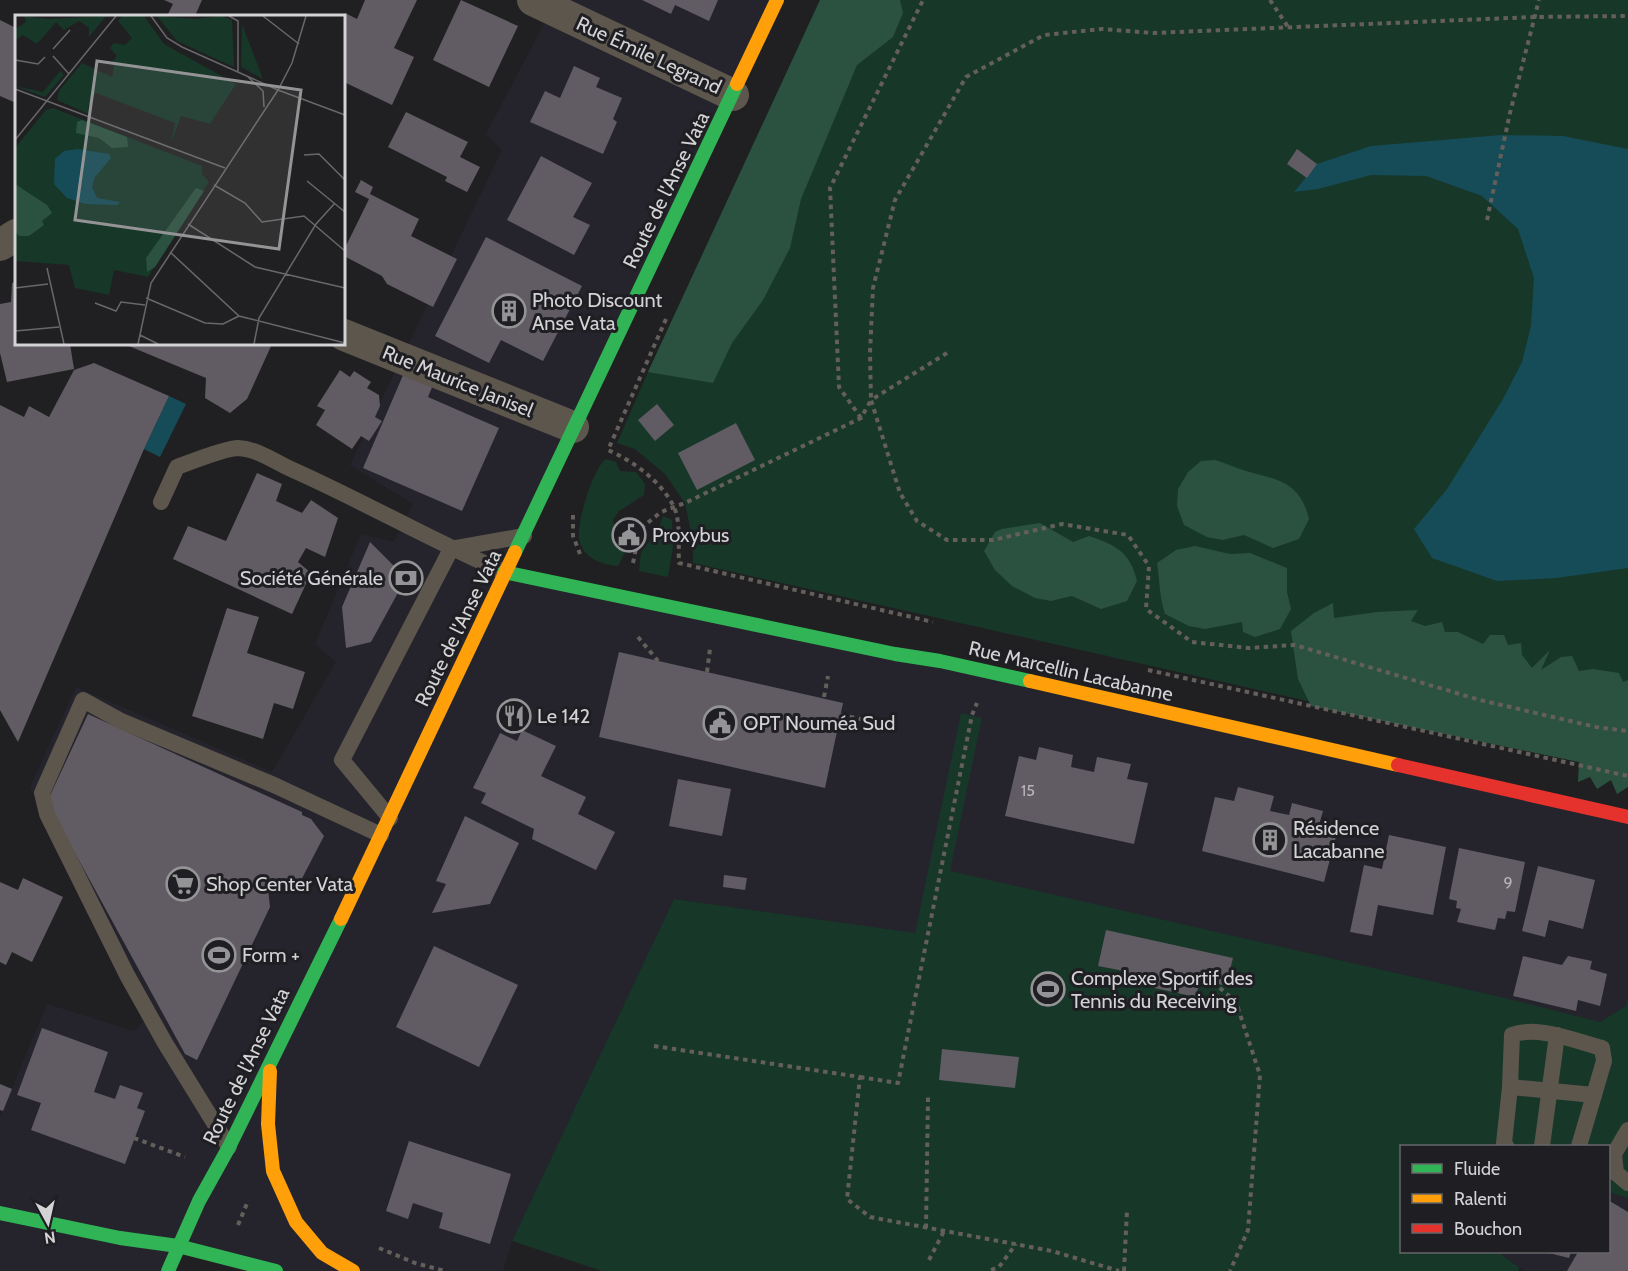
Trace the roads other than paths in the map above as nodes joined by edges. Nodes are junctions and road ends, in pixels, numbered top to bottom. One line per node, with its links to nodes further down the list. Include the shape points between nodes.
1 (533, 0): 3 (street, Rue Émile Legrand)
2 (777, 0): 3 (main road, Route de l'Anse Vata)
3 (733, 95): 7 (main road, Route de l'Anse Vata)
4 (15, 235): 5 (street)
5 (0, 245)
6 (345, 335): 7 (street, Rue Maurice Janisel)
7 (573, 427): 9 (main road, Route de l'Anse Vata)
8 (161, 502): 10 (lane, via 177,467 236,448 256,451)
9 (525, 536): 10 (lane); 11 (main road, Route de l'Anse Vata)
10 (451, 549): 11 (lane); 13 (lane, via 342,760)
11 (504, 572): 12 (main road, Rue Marcellin Lacabanne, via 940,661); 13 (main road, Route de l'Anse Vata)
12 (1628, 817)
13 (390, 818): 14 (main road, Route de l'Anse Vata)
14 (381, 835): 16 (main road, Route de l'Anse Vata); 24 (lane, via 121,721 83,700 42,793 47,814 127,975)
15 (1557, 1035): 17 (lane, via 1523,1030 1512,1035); 18 (lane); 19 (lane, via 1602,1048 1604,1061)
16 (270, 1060): 24 (main road, Route de l'Anse Vata); 31 (main road, via 268,1124 273,1171 296,1222 322,1254)
17 (1510, 1087): 18 (lane); 21 (lane)
18 (1549, 1092): 19 (lane); 22 (lane)
19 (1594, 1095): 23 (lane)
20 (1628, 1130): 25 (lane, via 1614,1154)
21 (1505, 1145)
22 (1542, 1145)
23 (1579, 1145)
24 (229, 1147): 28 (main road, Route de l'Anse Vata)
25 (1612, 1167): 26 (lane)
26 (1628, 1183)
27 (0, 1213): 28 (main road)
28 (178, 1246): 29 (main road, Route de l'Anse Vata); 30 (main road)
29 (168, 1271)
30 (276, 1271)
31 (352, 1271)

